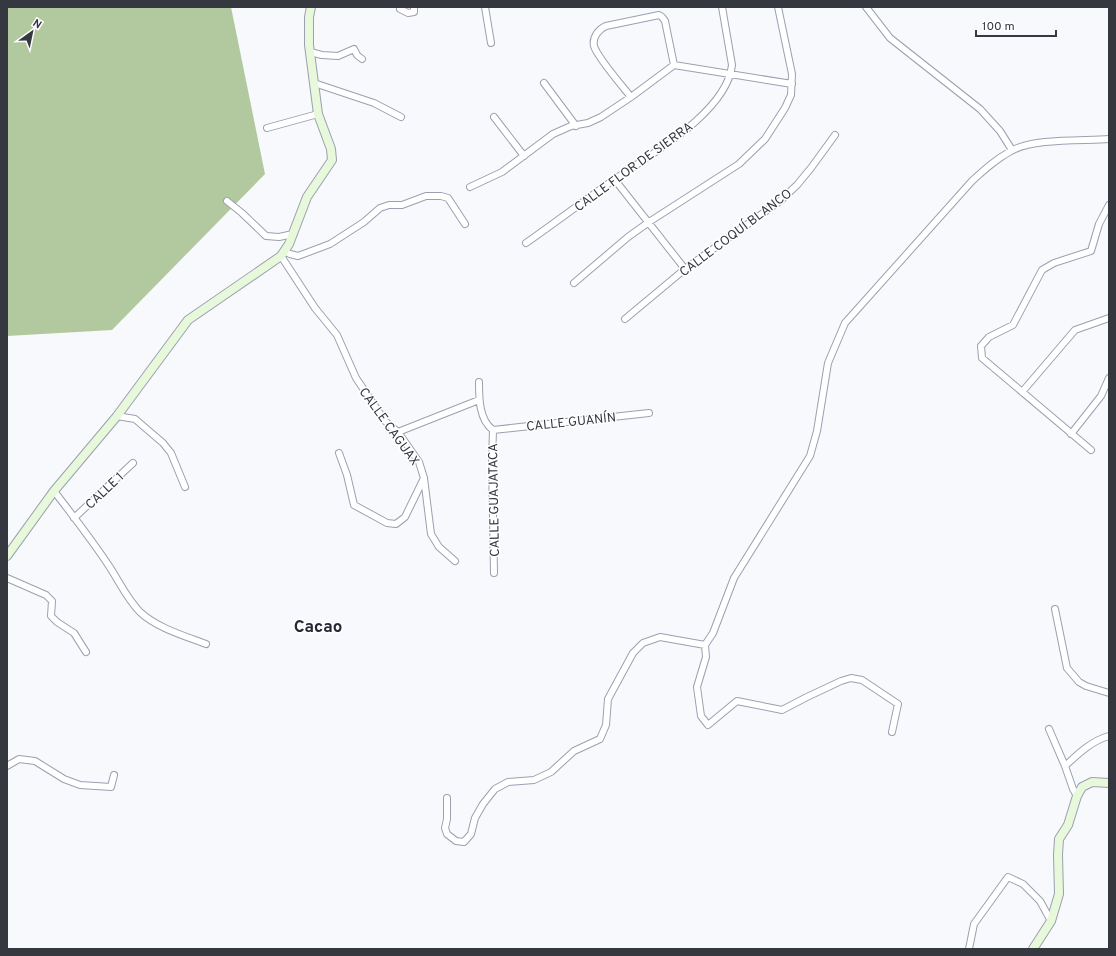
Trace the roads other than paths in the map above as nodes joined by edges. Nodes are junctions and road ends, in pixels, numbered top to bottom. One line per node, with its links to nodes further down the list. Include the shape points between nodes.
1 (311, 7): 9 (street)
2 (401, 7): 3 (street, via 400,9 408,13 414,12)
3 (414, 7)
4 (485, 7): 8 (street)
5 (722, 7): 12 (street, CALLE FLOR DE SIERRA, via 730,45)
6 (778, 7): 15 (street)
7 (866, 7): 24 (street, via 890,38 980,108)
8 (491, 43)
9 (310, 52): 10 (street, via 338,56 354,49); 14 (street)
10 (362, 58)
11 (674, 65): 12 (street); 16 (street); 16 (street, via 665,21 658,14 601,28 596,33 594,46)
12 (731, 74): 15 (street); 26 (street, CALLE FLOR DE SIERRA, via 716,100 688,128)
13 (544, 82): 20 (street)
14 (314, 83): 17 (street); 18 (street, via 374,103)
15 (792, 84): 30 (street, via 791,95 785,108 759,146 739,164)
16 (631, 98): 20 (street, via 601,117)
17 (318, 114): 21 (street); 32 (street, via 331,149 332,160 307,197)
18 (401, 117)
19 (494, 117): 25 (street)
20 (576, 126): 25 (street, via 553,134)
21 (267, 128)
22 (834, 135): 35 (street, CALLE COQUÍ BLANCO, via 811,168 780,201)
23 (1109, 139): 24 (street, via 1035,143)
24 (1012, 150): 61 (street, via 993,162 972,181 844,323 828,363 817,431 810,456 734,578 714,633)
25 (524, 156): 27 (street, via 502,172)
26 (615, 180): 30 (street); 33 (street, CALLE FLOR DE SIERRA)
27 (470, 187)
28 (227, 201): 32 (street, via 266,236)
29 (1109, 205): 41 (street, via 1091,251 1054,263 1042,270 1013,325 989,338 981,346 982,358)
30 (649, 222): 35 (street); 36 (street)
31 (465, 224): 34 (street, via 448,198 426,196 402,205 380,208 364,222 330,244 298,256)
32 (293, 234): 34 (street)
33 (526, 243)
34 (283, 253): 44 (street, via 188,320); 46 (street, CALLE CAGUAX, via 315,308 337,335 356,378 385,421)
35 (685, 269): 38 (street, CALLE COQUÍ BLANCO)
36 (574, 283)
37 (1109, 318): 41 (street, via 1075,330)
38 (625, 319)
39 (1109, 378): 47 (street, via 1101,396)
40 (479, 382): 42 (street, CALLE GUAJATACA)
41 (1022, 392): 47 (street)
42 (479, 400): 45 (street, CALLE GUAJATACA, via 486,425); 46 (street)
43 (649, 413): 45 (street, CALLE GUANÍN)
44 (117, 416): 52 (street, via 135,418 162,443 171,454); 53 (street)
45 (493, 430): 57 (street, CALLE GUAJATACA)
46 (398, 432): 51 (street, CALLE CAGUAX, via 419,462)
47 (1071, 434): 48 (street)
48 (1091, 450)
49 (339, 453): 51 (street, via 354,505 387,523 396,524 405,517)
50 (133, 463): 54 (street, CALLE 1)
51 (424, 478): 56 (street, CALLE CAGUAX, via 431,534 439,547)
52 (185, 487)
53 (54, 491): 54 (street); 55 (street)
54 (74, 518): 60 (street, via 140,612 157,623)
55 (7, 556)
56 (455, 561)
57 (494, 573)
58 (7, 578): 62 (street, via 46,595 52,601 51,616 74,633)
59 (1055, 610): 63 (street, via 1066,668 1079,682)
60 (206, 644)
61 (705, 645): 65 (street, via 706,657 697,687 701,716 708,725 738,701 782,710 851,678 862,680 898,704); 72 (street, via 660,637 643,644 633,653 608,699 606,725 600,739 574,751 551,772 534,780 508,782 495,789 483,804 475,818 471,834 464,842 456,841 447,834)
62 (86, 652)
63 (1109, 693)
64 (1049, 730): 68 (street)
65 (892, 732)
66 (1109, 736): 68 (street, via 1091,744)
67 (7, 766): 69 (street, via 19,758 35,761 64,779 80,785 111,787)
68 (1064, 766): 71 (street)
69 (114, 775)
70 (1109, 783): 71 (street, via 1092,782 1082,787)
71 (1077, 796): 73 (street, via 1068,825 1059,839 1058,894)
72 (447, 798)
73 (1051, 921): 74 (street, via 1040,901 1023,884 1008,878 974,924); 75 (street)
74 (969, 949)
75 (1033, 949)

